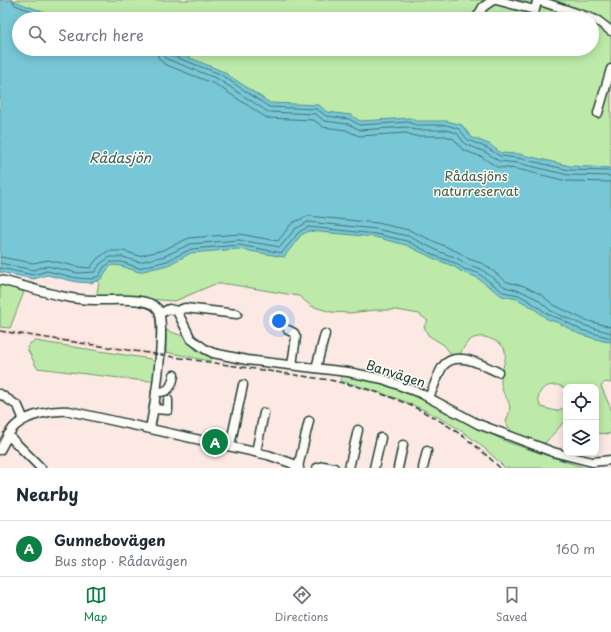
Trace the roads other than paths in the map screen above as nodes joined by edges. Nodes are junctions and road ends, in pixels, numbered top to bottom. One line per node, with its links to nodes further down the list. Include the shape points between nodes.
1 (493, 0): 4 (street)
2 (496, 0): 3 (street, via 535,10)
3 (537, 1): 5 (street)
4 (480, 12)
5 (572, 12)
6 (599, 22): 7 (street)
7 (611, 31)
8 (611, 69): 9 (street)
9 (598, 112)
10 (0, 280): 12 (street, via 79,299 146,302)
11 (177, 311): 12 (street, via 169,309); 13 (street, via 185,308); 16 (street, Banvägen, via 191,339 205,350 240,359)
12 (161, 313): 21 (street)
13 (237, 314)
14 (288, 330): 16 (street, via 296,337)
15 (324, 334): 17 (street)
16 (292, 365): 17 (street, Banvägen)
17 (316, 368): 23 (street, Banvägen, via 366,375 401,385)
18 (498, 372): 23 (street, via 463,358 456,359 444,366)
19 (174, 375): 21 (street, via 172,386 165,392)
20 (243, 384): 34 (street)
21 (156, 392): 25 (street)
22 (0, 394): 27 (street, via 18,406)
23 (429, 397): 38 (street, Banvägen, via 471,421 553,452 592,462)
24 (168, 400): 25 (street, via 168,410)
25 (154, 409): 29 (street)
26 (264, 413): 37 (street)
27 (24, 420): 29 (street, via 60,410); 31 (street)
28 (309, 421): 39 (street)
29 (150, 428): 34 (street)
30 (358, 430): 43 (street)
31 (8, 435): 35 (street); 40 (street)
32 (381, 438): 44 (street)
33 (403, 445): 45 (street)
34 (230, 446): 37 (street)
35 (0, 450)
36 (427, 451): 46 (street)
37 (256, 452): 39 (street, via 281,458)
38 (611, 460)
39 (299, 467)
40 (41, 468)
41 (317, 468): 42 (street)
42 (334, 468)
43 (349, 468)
44 (374, 468)
45 (398, 468)
46 (423, 468)

